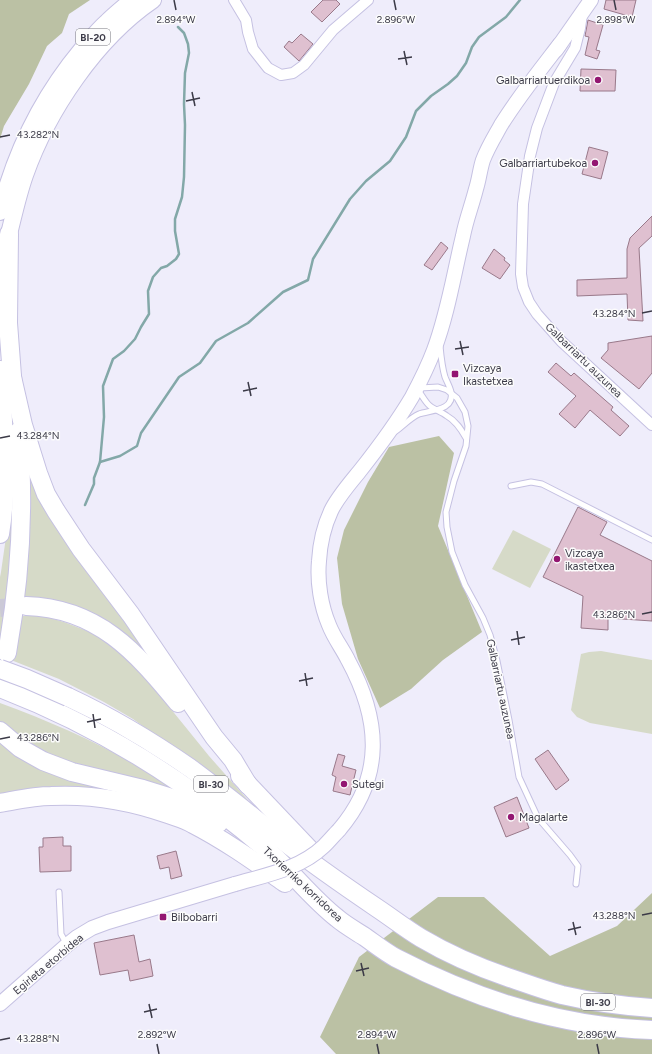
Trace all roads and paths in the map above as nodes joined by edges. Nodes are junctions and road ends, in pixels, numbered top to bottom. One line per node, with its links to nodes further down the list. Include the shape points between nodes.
1 (132, 0): 7 (main road, BI-20, via 90,39 50,94 17,157)
2 (153, 0): 8 (main road, BI-20, via 115,31 83,69 61,101 30,162)
3 (234, 0): 4 (street, via 246,20 254,49 268,68 280,75 293,72 304,65 333,30)
4 (368, 0)
5 (591, 0): 6 (street, Galbarriartu auzunea)
6 (582, 12): 10 (street, Galbarriartu auzunea, via 518,107 476,189); 16 (street, Galbarriartu auzunea, via 576,48 554,83 537,128 530,156 523,204 522,287 537,314 560,341)
7 (0, 212)
8 (9, 234): 9 (highway, BI-20, via 1,282); 12 (highway, via 8,323)
9 (0, 313)
10 (440, 332): 13 (street); 14 (lane, Galbarriartu auzunea, via 441,359)
11 (0, 341): 20 (highway, via 5,485)
12 (12, 377): 23 (highway, via 19,446 20,528 13,618); 26 (highway, via 23,425 46,494 81,549 131,615)
13 (417, 388): 14 (lane, via 438,387); 15 (lane, via 426,402); 18 (street)
14 (451, 393): 15 (lane, via 447,405); 17 (lane, Galbarriartu auzunea, via 465,412 468,426)
15 (437, 410): 17 (lane, via 456,423); 18 (lane, via 413,418)
16 (652, 424)
17 (466, 438): 28 (lane, Galbarriartu auzunea, via 465,450 446,512 452,552 490,635 519,777 538,818 578,866)
18 (379, 446): 33 (street, Egirleta etorbidea, bridge, via 364,466 340,513 328,554 328,586 333,612 367,704 372,728 372,763 364,790 353,812 324,846 292,866 108,922 92,928)
19 (511, 486): 21 (lane, via 531,482 542,484)
20 (0, 534)
21 (652, 540)
22 (26, 606): 26 (highway, via 68,613 91,622 119,640 145,664)
23 (3, 661): 29 (highway, Txorierriko korridorea / BI-30, bridge, via 27,679 103,714 191,769)
24 (0, 688): 30 (highway, Txorierriko korridorea / BI-30, via 60,714 131,751 170,776 205,800 275,857)
25 (0, 731): 30 (highway, via 20,748 43,761 72,772 172,798 192,808 220,823)
26 (248, 785): 29 (highway)
27 (0, 803): 32 (highway, via 22,798 78,796 122,801 154,809 192,823 234,847)
28 (576, 884)
29 (344, 886): 35 (highway, Txorierriko korridorea / BI-30, via 421,938 487,970 561,995 602,1003)
30 (306, 889): 32 (highway, Txorierriko korridorea)
31 (59, 892): 33 (lane, via 61,934)
32 (337, 918): 36 (highway, Txorierriko korridorea / BI-30, via 395,957 464,989 552,1017)
33 (67, 945): 34 (street, Egirleta etorbidea)
34 (0, 1004)
35 (652, 1008)
36 (652, 1030)

